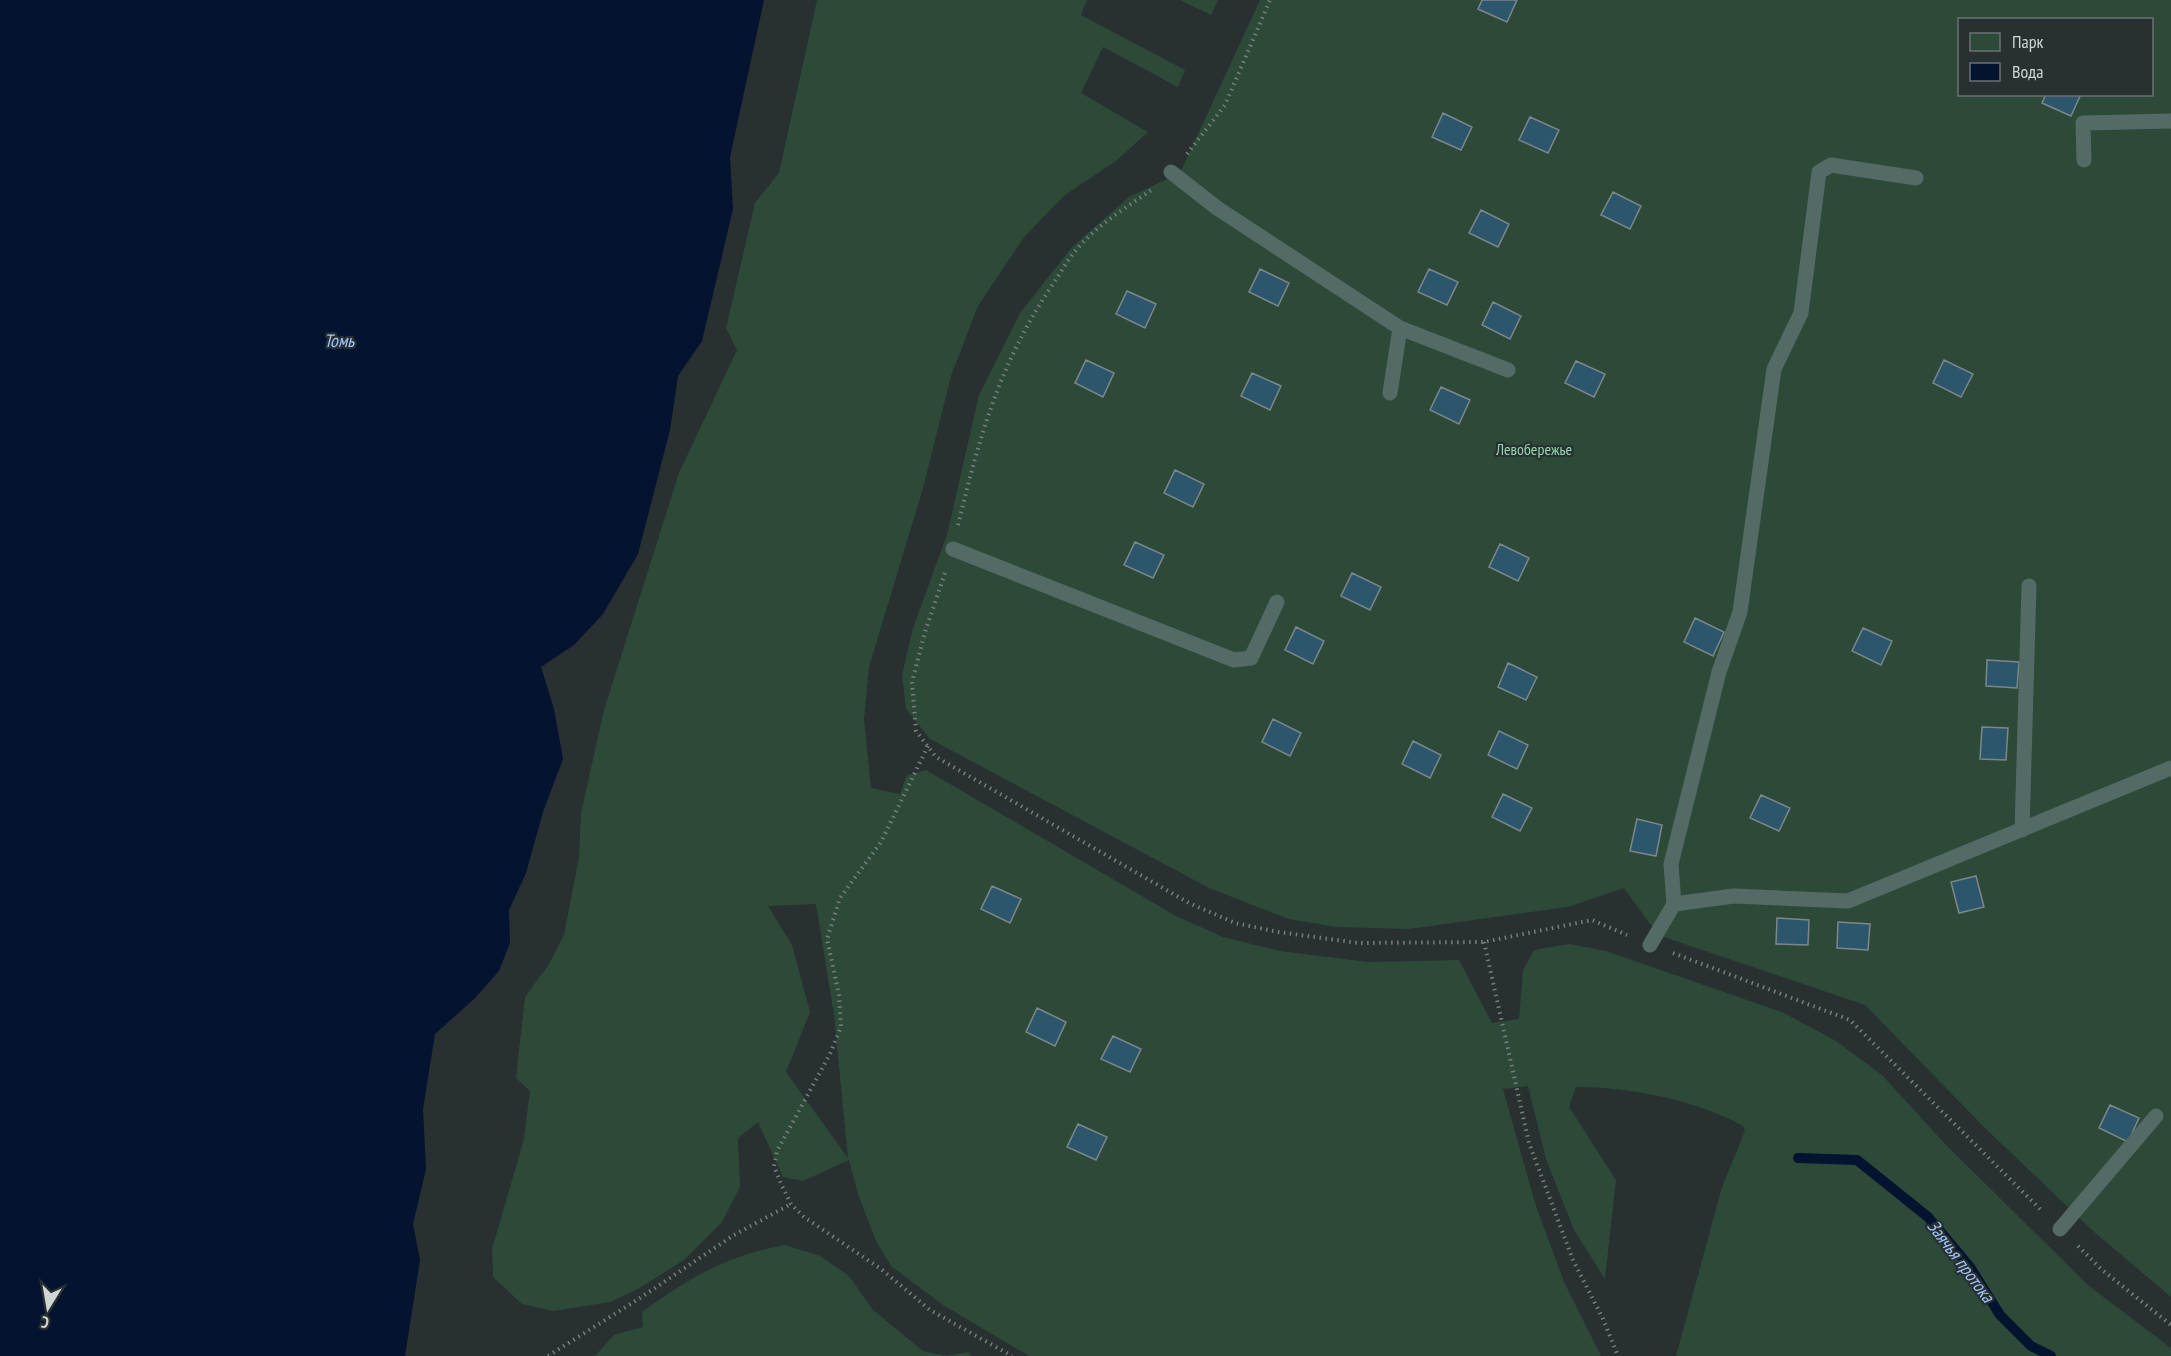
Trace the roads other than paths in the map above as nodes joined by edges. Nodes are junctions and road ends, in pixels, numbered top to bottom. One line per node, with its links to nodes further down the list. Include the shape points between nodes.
1 (2171, 120): 2 (lane, via 2083,123)
2 (2084, 160)
3 (1171, 172): 5 (lane, via 1217,208)
4 (1916, 178): 13 (lane, via 1831,165 1819,172 1801,313 1774,369 1740,612 1719,672 1671,864)
5 (1400, 328): 6 (lane); 7 (lane)
6 (1508, 370)
7 (1390, 393)
8 (953, 549): 10 (lane, via 1234,660 1251,658)
9 (2029, 586): 12 (lane)
10 (1276, 602)
11 (2171, 768): 12 (lane)
12 (2022, 830): 13 (lane, via 1848,901 1734,896)
13 (1674, 904): 14 (lane)
14 (1650, 945)
15 (2156, 1116): 16 (lane)
16 (2060, 1229)

